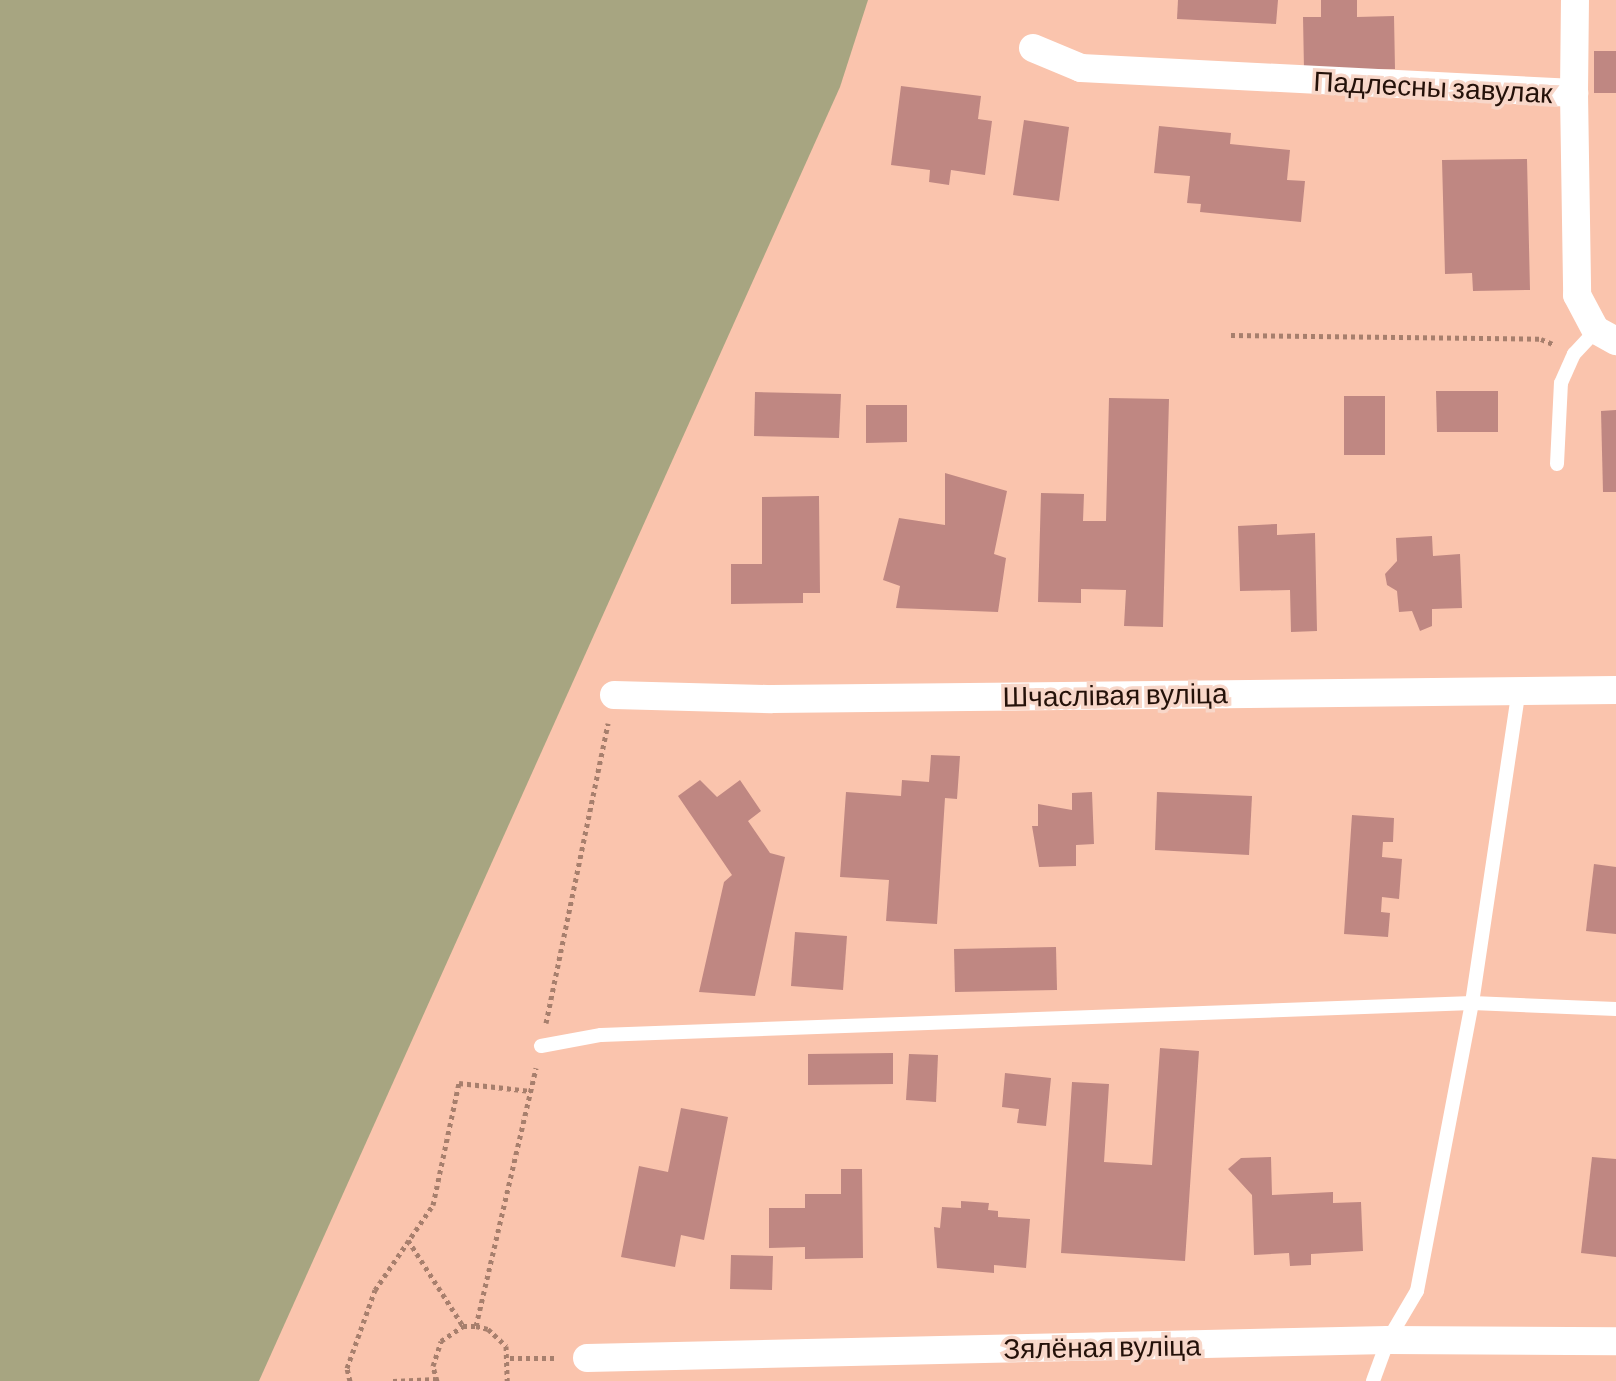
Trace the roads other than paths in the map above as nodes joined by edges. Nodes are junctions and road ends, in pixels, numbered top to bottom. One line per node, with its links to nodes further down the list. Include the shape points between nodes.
1 (1575, 0): 3 (street)
2 (1033, 48): 3 (street, Падлесны завулак, via 1081,68)
3 (1574, 93): 4 (street, Падлесны завулак, via 1577,295)
4 (1606, 336): 5 (lane, via 1574,354 1561,383)
5 (1557, 464)
6 (1519, 688): 7 (street, Шчаслівая вуліца); 8 (street, Шчаслівая вуліца, via 772,699); 9 (lane)
7 (1616, 690)
8 (614, 695)
9 (1472, 1003): 10 (lane); 11 (lane, via 601,1035); 12 (lane, via 1417,1291)
10 (1616, 1009)
11 (541, 1046)
12 (1388, 1340): 13 (street, Зялёная вуліца); 14 (street, Зялёная вуліца); 15 (lane)
13 (1616, 1341)
14 (587, 1358)
15 (1373, 1381)

